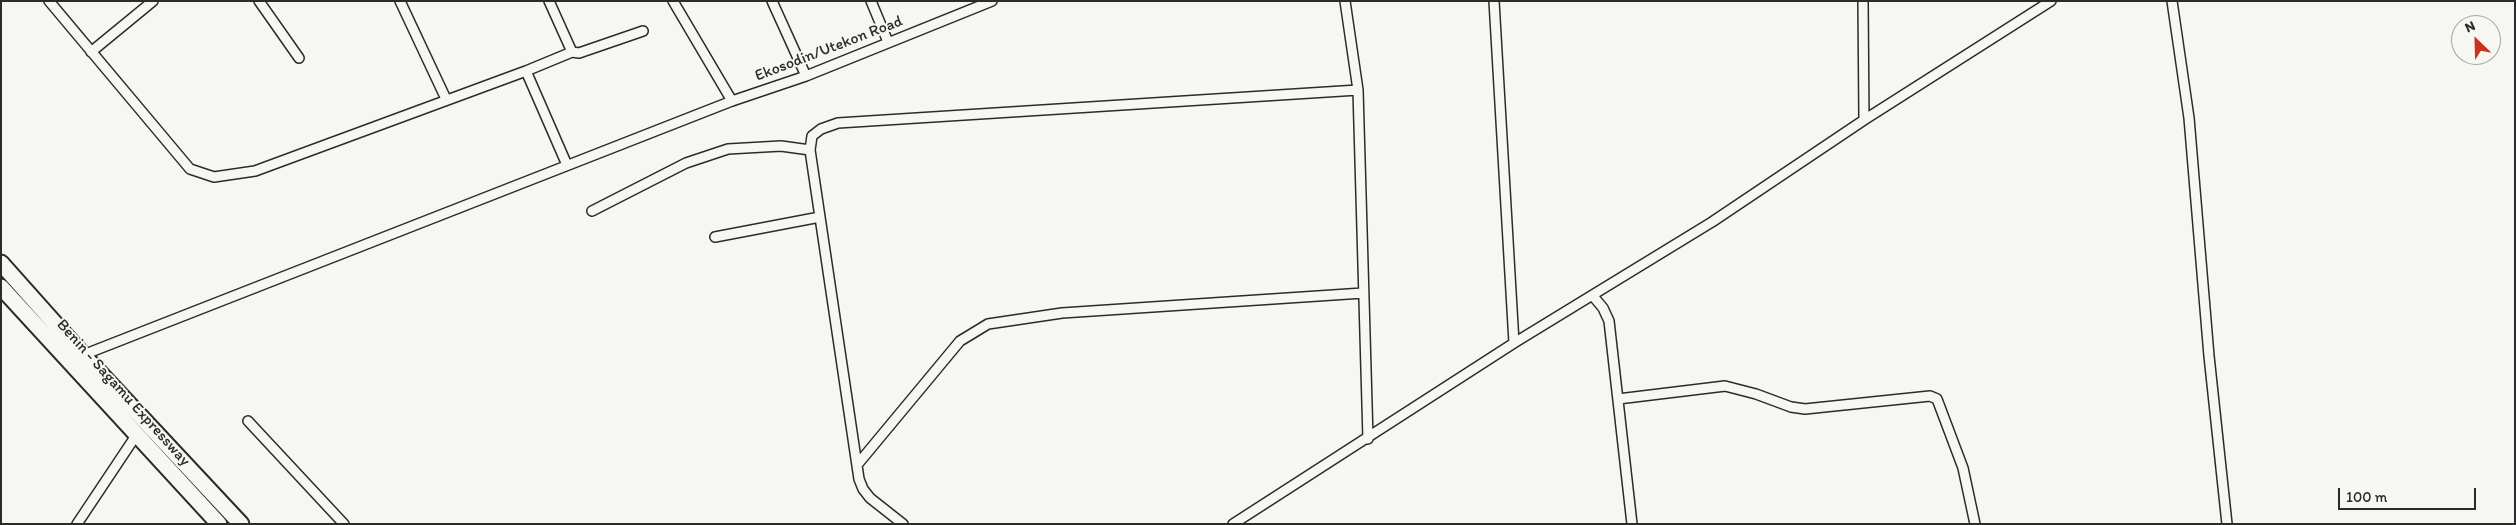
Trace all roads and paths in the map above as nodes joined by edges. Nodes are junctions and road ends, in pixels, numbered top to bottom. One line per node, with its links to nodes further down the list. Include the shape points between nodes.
1 (49, 1): 17 (street)
2 (153, 1): 17 (street)
3 (259, 1): 19 (street)
4 (400, 1): 23 (street)
5 (549, 1): 18 (street)
6 (673, 1): 24 (street)
7 (772, 1): 21 (street)
8 (871, 1): 16 (street)
9 (992, 1): 16 (street, Ekosodin/Utekon Road)
10 (1345, 1): 22 (street)
11 (1494, 1): 35 (street)
12 (1863, 1): 25 (street)
13 (2051, 1): 25 (street)
14 (2172, 1): 50 (street, via 2189,118)
15 (643, 32): 18 (street, via 579,53)
16 (888, 42): 21 (street, Ekosodin/Utekon Road)
17 (91, 52): 23 (street, via 190,169 214,177 255,171)
18 (572, 52): 20 (street)
19 (299, 58)
20 (526, 71): 23 (street); 27 (street)
21 (806, 76): 24 (street, Ekosodin/Utekon Road)
22 (1358, 90): 26 (street, via 838,123 820,129 812,136); 33 (street)
23 (446, 99)
24 (732, 101): 27 (street, Ekosodin/Utekon Road)
25 (1864, 120): 34 (street, via 1712,222)
26 (810, 150): 28 (street, via 781,146 728,149 686,163); 29 (street)
27 (567, 165): 36 (street, Ekosodin/Utekon Road)
28 (592, 211)
29 (820, 217): 30 (street); 41 (street)
30 (715, 237)
31 (1, 263): 36 (highway)
32 (1, 287): 39 (highway, Benin - Sagamu Expressway)
33 (1363, 292): 40 (street); 41 (street, via 1062,312 988,324 960,340)
34 (1593, 296): 35 (street); 37 (street, via 1609,321)
35 (1514, 343): 40 (street)
36 (83, 355): 44 (highway)
37 (1618, 399): 48 (street); 49 (street, via 1725,386 1805,409 1930,396 1937,399 1964,468)
38 (248, 421): 45 (street)
39 (137, 434): 42 (street); 43 (highway, Benin - Sagamu Expressway)
40 (1368, 439): 47 (street)
41 (857, 466): 46 (street, via 862,489)
42 (77, 524)
43 (219, 524)
44 (242, 524)
45 (344, 524)
46 (903, 524)
47 (1233, 524)
48 (1632, 524)
49 (1975, 524)
50 (2227, 524)

